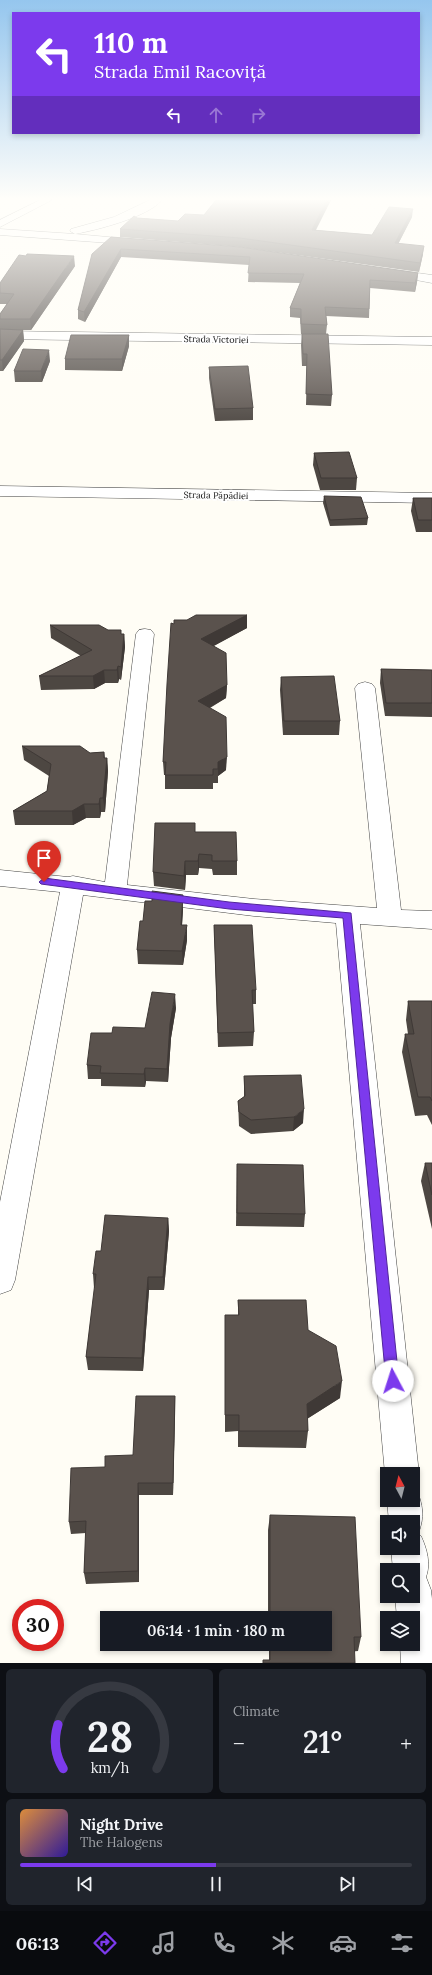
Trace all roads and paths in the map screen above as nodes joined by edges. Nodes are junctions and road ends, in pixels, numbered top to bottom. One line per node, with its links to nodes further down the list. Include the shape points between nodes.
1 (0, 335): 2 (street, Strada Victoriei)
2 (432, 342)
3 (0, 491): 4 (street, Strada Păpădiei)
4 (432, 498)
5 (145, 634): 9 (street)
6 (365, 688): 11 (street)
7 (0, 878): 8 (street)
8 (74, 884): 9 (street); 13 (street)
9 (115, 891): 10 (street, via 229,905)
10 (347, 915): 11 (street); 14 (street)
11 (390, 918): 12 (street)
12 (432, 920)
13 (0, 1280)
14 (401, 1467)
15 (414, 1603): 16 (street)
16 (420, 1663)

